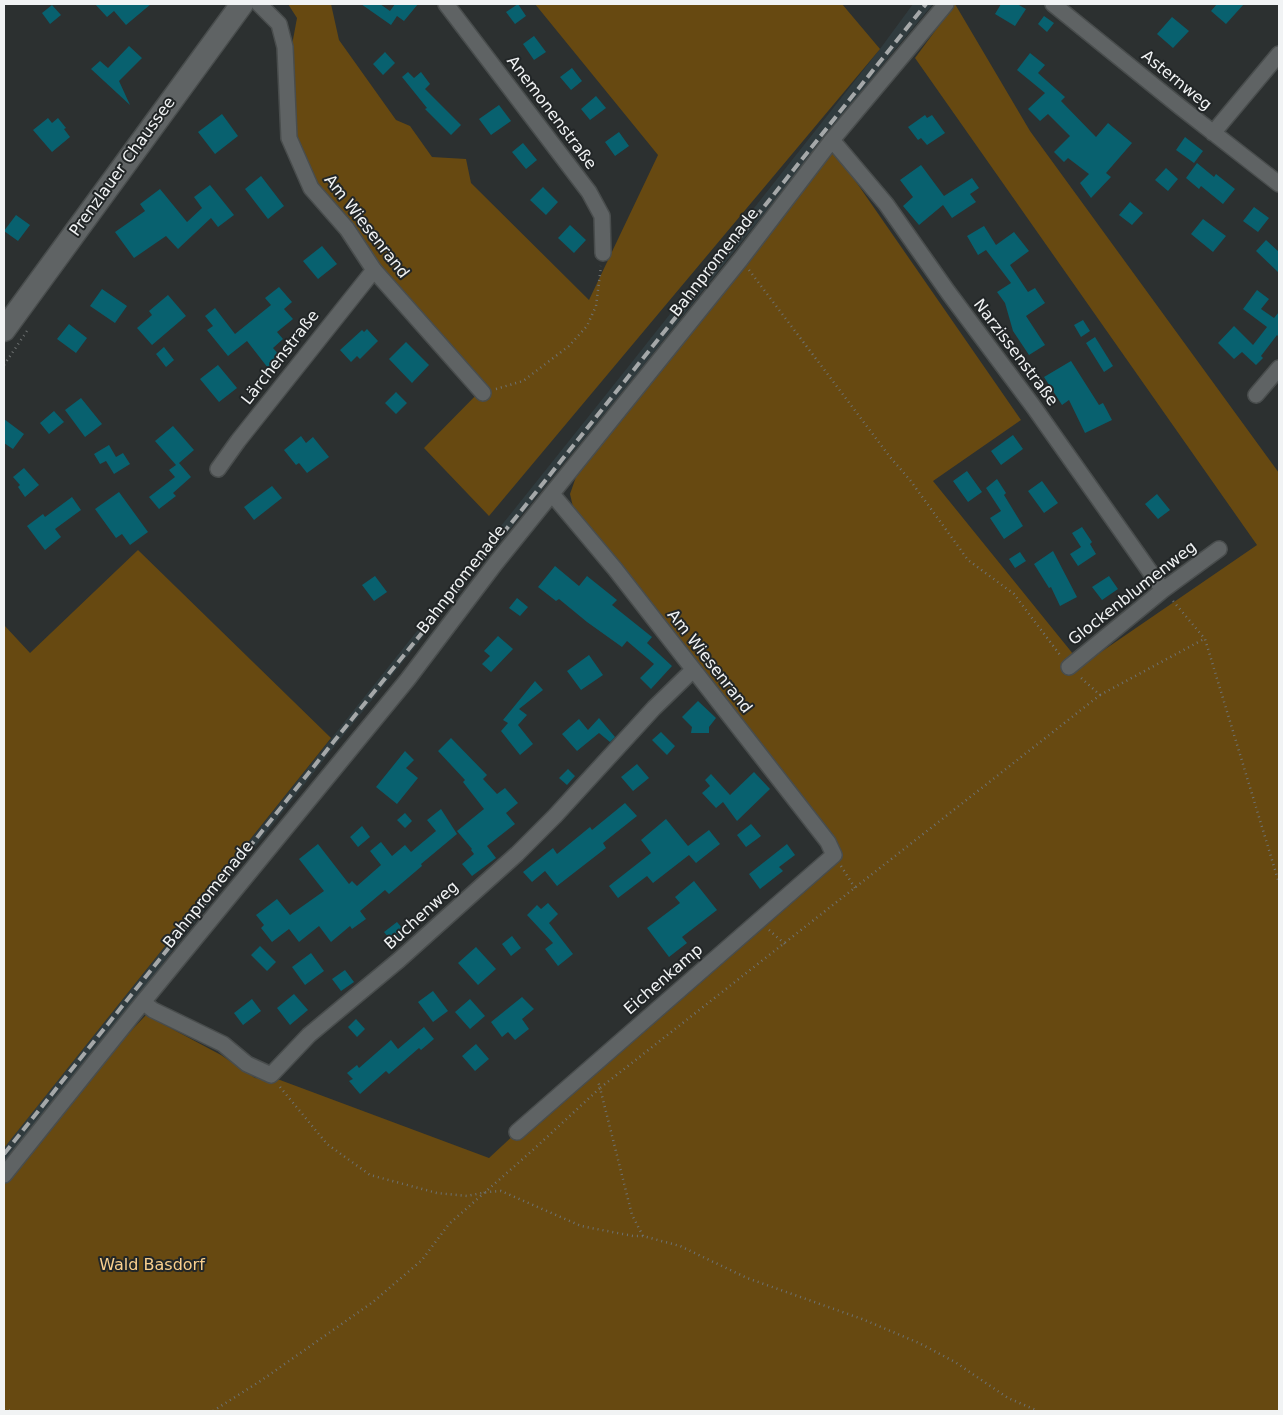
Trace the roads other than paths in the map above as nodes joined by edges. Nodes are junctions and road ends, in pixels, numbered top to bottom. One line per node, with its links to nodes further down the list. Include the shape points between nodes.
1 (242, 4): 12 (main road, Prenzlauer Chaussee)
2 (259, 4): 11 (street, Am Wiesenrand, via 279,24 285,47 289,138 311,188 347,229)
3 (446, 4): 10 (street, Anemonenstraße, via 589,192 602,216)
4 (946, 4): 8 (street, Bahnpromenade)
5 (1053, 4): 7 (street, Asternweg)
6 (1279, 54): 7 (street)
7 (1213, 133): 9 (street, Asternweg)
8 (832, 140): 17 (street, Bahnpromenade); 19 (street, Narzissenstraße, via 886,204)
9 (1279, 184)
10 (603, 252)
11 (374, 270): 14 (street, Am Wiesenrand); 16 (street, Lärchenstraße)
12 (4, 330)
13 (1279, 368): 15 (street)
14 (483, 393)
15 (1256, 395)
16 (218, 469)
17 (552, 494): 21 (street, Am Wiesenrand); 23 (street, Bahnpromenade, via 408,680)
18 (1219, 549): 19 (street, Glockenblumenweg)
19 (1164, 590): 20 (street, Glockenblumenweg)
20 (1069, 667)
21 (693, 670): 22 (street, Am Wiesenrand, via 828,842); 23 (street, Buchenweg, via 517,854 399,960 309,1035 271,1075 247,1064 223,1044)
22 (834, 855): 24 (street, Eichenkamp)
23 (143, 1002): 25 (street, Bahnpromenade)
24 (517, 1132)
25 (4, 1175)

